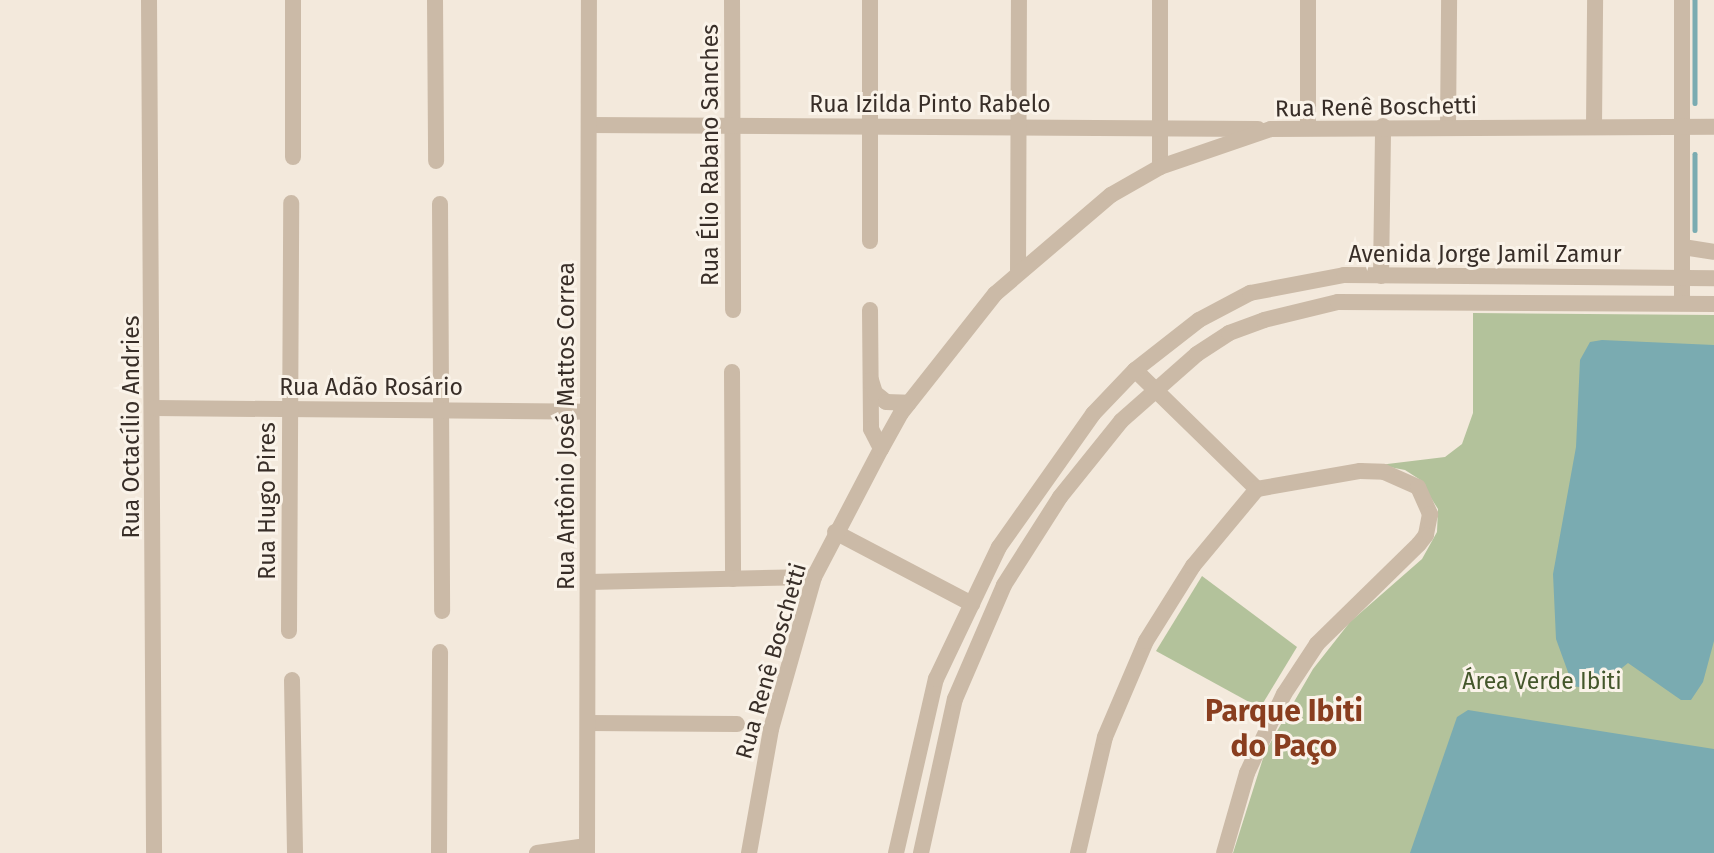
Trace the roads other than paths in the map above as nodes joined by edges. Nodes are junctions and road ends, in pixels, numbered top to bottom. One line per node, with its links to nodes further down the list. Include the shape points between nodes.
1 (149, 0): 51 (street, Rua Octacílio Andries)
2 (293, 0): 25 (street)
3 (435, 0): 26 (street)
4 (589, 0): 13 (street, Rua Antônio José Mattos Correa)
5 (732, 0): 14 (street, Rua Élio Rabano Sanches)
6 (870, 0): 16 (street)
7 (1019, 0): 22 (street)
8 (1160, 0): 23 (street)
9 (1308, 0): 17 (street)
10 (1449, 0): 18 (street)
11 (1595, 0): 19 (street)
12 (1682, 0): 20 (street)
13 (589, 125): 14 (street, Rua Izilda Pinto Rabelo); 54 (street, Rua Antônio José Mattos Correa)
14 (732, 126): 16 (street, Rua Izilda Pinto Rabelo); 43 (street, Rua Élio Rabano Sanches)
15 (1383, 126): 17 (street, Rua Renê Boschetti); 18 (street, Rua Renê Boschetti); 36 (street)
16 (870, 127): 22 (street, Rua Izilda Pinto Rabelo); 32 (street)
17 (1308, 127): 24 (street, Rua Renê Boschetti)
18 (1448, 127): 19 (street, Rua Renê Boschetti)
19 (1594, 127): 20 (street, Rua Renê Boschetti)
20 (1683, 127): 21 (street, Rua Renê Boschetti); 33 (street)
21 (1714, 127)
22 (1020, 128): 23 (street, Rua Izilda Pinto Rabelo); 30 (street)
23 (1160, 128): 24 (street, Rua Izilda Pinto Rabelo); 27 (street)
24 (1271, 129): 27 (street, Rua Renê Boschetti)
25 (293, 157)
26 (436, 161)
27 (1160, 167): 31 (street, Rua Renê Boschetti, via 1111,195)
28 (291, 203): 52 (street, Rua Hugo Pires)
29 (440, 204): 53 (street)
30 (1021, 210): 31 (street, via 1031,237 1043,243); 35 (street)
31 (1053, 241): 35 (street, Rua Renê Boschetti)
32 (870, 242)
33 (1683, 247): 34 (street); 38 (street)
34 (1714, 252)
35 (1018, 273): 50 (street, Rua Renê Boschetti, via 995,294)
36 (1381, 276): 37 (street, Avenida Jorge Jamil Zamur); 45 (street, Avenida Jorge Jamil Zamur, via 1344,275 1250,293 1199,320)
37 (1651, 278): 38 (street, Avenida Jorge Jamil Zamur); 40 (street, Avenida Jorge Jamil Zamur, via 1653,285 1644,290 1562,296)
38 (1683, 278): 39 (street, Avenida Jorge Jamil Zamur); 41 (street)
39 (1714, 278)
40 (1556, 301): 41 (street, Avenida Jorge Jamil Zamur); 48 (street, Avenida Jorge Jamil Zamur, via 1338,302 1229,334)
41 (1682, 302): 42 (street, Avenida Jorge Jamil Zamur)
42 (1714, 304)
43 (733, 310)
44 (870, 310): 47 (street)
45 (1135, 370): 48 (street); 49 (street, Avenida Jorge Jamil Zamur)
46 (732, 372): 62 (street)
47 (870, 378): 50 (street, via 875,393 886,402); 58 (street, via 871,429)
48 (1157, 387): 55 (street, Avenida Jorge Jamil Zamur); 59 (street)
49 (1112, 394): 55 (street); 56 (street, Avenida Jorge Jamil Zamur)
50 (909, 402): 58 (street, Rua Renê Boschetti)
51 (154, 408): 52 (street, Rua Adão Rosário); 72 (street, Rua Octacílio Andries)
52 (290, 409): 53 (street, Rua Adão Rosário); 66 (street, Rua Hugo Pires)
53 (439, 410): 54 (street, Rua Adão Rosário); 65 (street)
54 (589, 412): 63 (street, Rua Antônio José Mattos Correa)
55 (1131, 412): 57 (street, Avenida Jorge Jamil Zamur)
56 (1093, 414): 57 (street); 64 (street, Avenida Jorge Jamil Zamur, via 1007,536)
57 (1112, 432): 78 (street, Avenida Jorge Jamil Zamur, via 1060,497 1004,585 955,699)
58 (881, 449): 60 (street, Rua Renê Boschetti)
59 (1257, 489): 79 (street, via 1193,566 1146,641 1105,737); 80 (street, via 1360,471 1384,472 1418,487 1430,514 1429,526 1419,544 1317,644 1284,694 1247,774)
60 (835, 532): 61 (street, Rua Renê Boschetti); 64 (street)
61 (814, 577): 62 (street); 76 (street, Rua Renê Boschetti, via 771,729)
62 (733, 579): 63 (street)
63 (589, 582): 69 (street, Rua Antônio José Mattos Correa)
64 (972, 604): 77 (street, Avenida Jorge Jamil Zamur, via 936,679)
65 (442, 611)
66 (289, 631)
67 (440, 652): 74 (street)
68 (292, 680): 73 (street)
69 (588, 723): 70 (street); 71 (street, Rua Antônio José Mattos Correa)
70 (737, 724)
71 (587, 850): 75 (street)
72 (154, 853)
73 (295, 853)
74 (439, 853)
75 (537, 853)
76 (749, 853)
77 (897, 853)
78 (921, 853)
79 (1078, 853)
80 (1224, 853)

